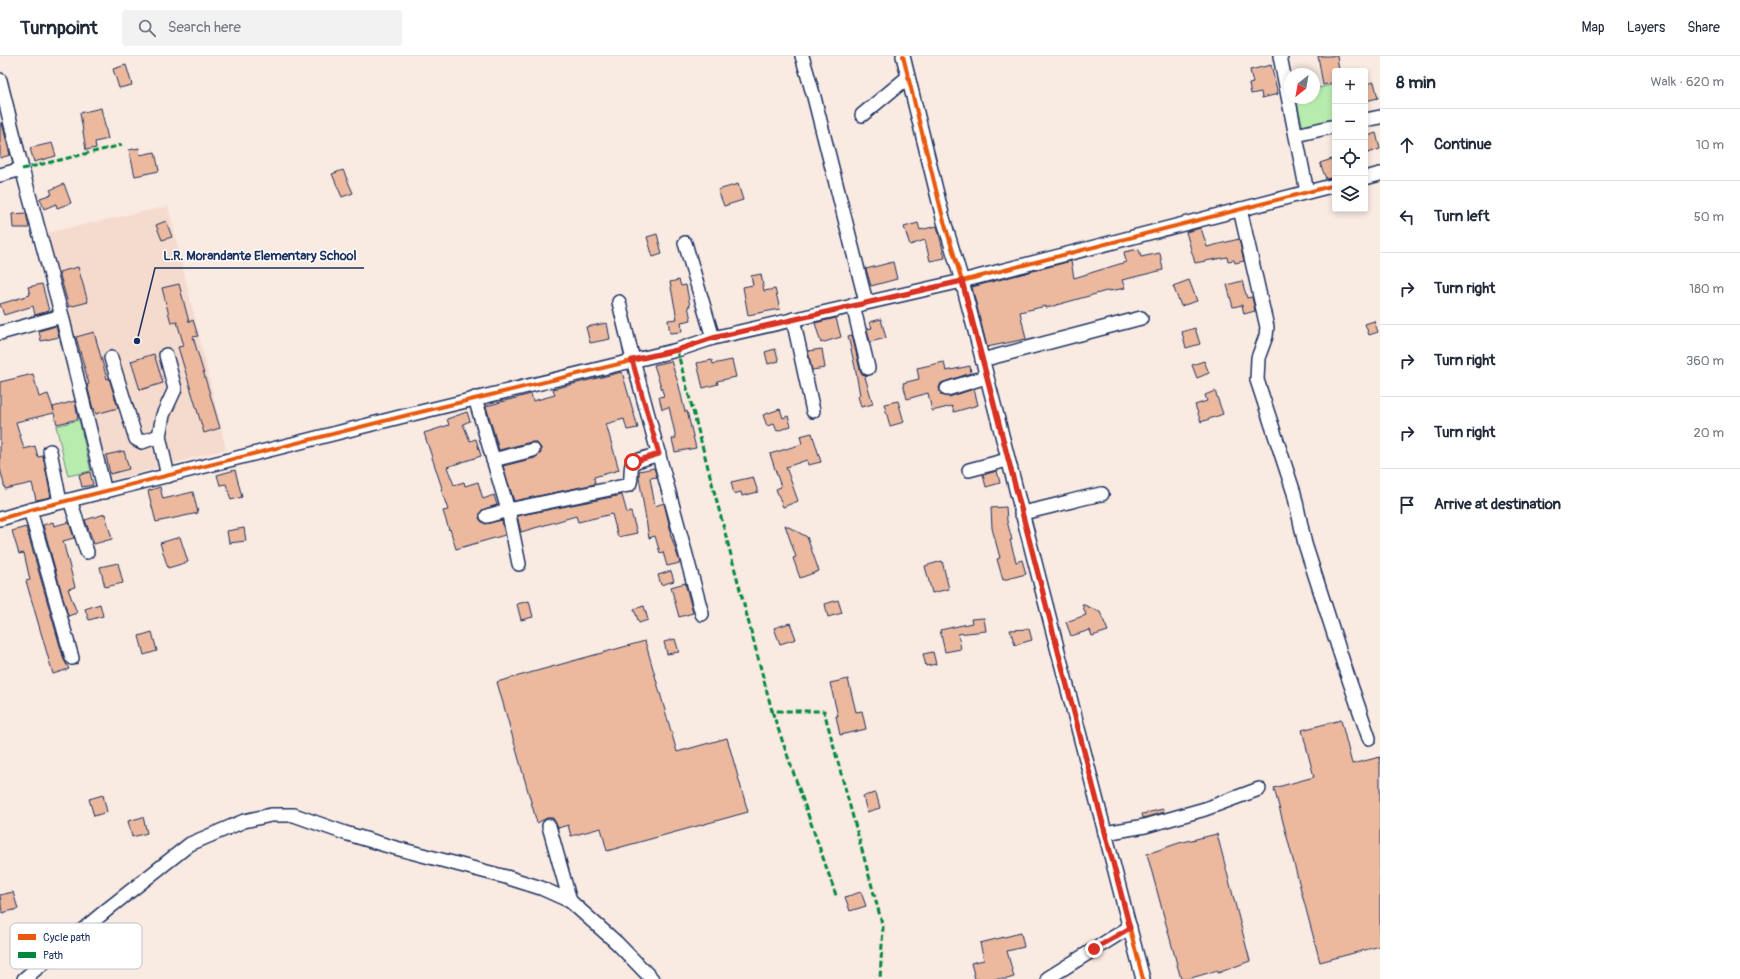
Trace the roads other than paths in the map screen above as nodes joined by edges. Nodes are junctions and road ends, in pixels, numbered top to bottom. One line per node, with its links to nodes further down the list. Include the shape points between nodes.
1 (802, 56): 21 (street)
2 (903, 56): 4 (street)
3 (1280, 56): 10 (street)
4 (908, 77): 6 (street); 19 (street, via 943,218)
5 (0, 84): 11 (street)
6 (862, 115)
7 (1380, 117): 8 (street)
8 (1368, 119)
9 (1332, 127): 10 (street)
10 (1296, 135): 16 (street)
11 (22, 170): 13 (street); 23 (street)
12 (1380, 174): 14 (street)
13 (0, 175)
14 (1368, 177)
15 (1332, 186): 16 (street)
16 (1307, 192): 17 (street)
17 (1240, 209): 19 (street); 57 (street, via 1267,327 1258,358 1257,380 1294,493 1305,544)
18 (685, 243): 27 (street)
19 (962, 281): 21 (street); 31 (street)
20 (619, 302): 30 (street)
21 (866, 302): 22 (street)
22 (853, 305): 25 (street); 32 (street)
23 (62, 316): 26 (street); 45 (street)
24 (1141, 318): 31 (street)
25 (793, 319): 27 (street); 36 (street)
26 (0, 333)
27 (713, 338): 30 (street, via 677,350)
28 (166, 355): 37 (street, via 175,389 163,415)
29 (111, 358): 37 (street, via 136,439 142,442)
30 (632, 360): 35 (street); 40 (street)
31 (982, 360): 33 (street)
32 (868, 368)
33 (986, 377): 34 (street); 42 (street)
34 (948, 389)
35 (475, 398): 41 (street); 44 (street)
36 (813, 411)
37 (159, 436): 44 (street)
38 (533, 450): 41 (street)
39 (50, 451): 47 (street)
40 (659, 454): 49 (street, via 633,462 629,485); 55 (street)
41 (493, 460): 49 (street)
42 (1007, 460): 43 (street); 50 (street)
43 (969, 470)
44 (168, 476): 45 (street)
45 (105, 492): 47 (street)
46 (1102, 494): 50 (street, via 1049,508)
47 (65, 501): 48 (street); 53 (street)
48 (30, 510): 52 (street); 56 (street)
49 (508, 510): 51 (street); 54 (street)
50 (1021, 512): 60 (street)
51 (487, 516)
52 (0, 519)
53 (87, 552)
54 (519, 564)
55 (702, 614)
56 (72, 658)
57 (1369, 738)
58 (1259, 789): 60 (street, via 1206,809 1153,824)
59 (549, 826): 61 (street)
60 (1104, 833): 63 (street)
61 (570, 901): 62 (street, via 542,888 385,845 294,815 271,815 244,821 190,844); 67 (street)
62 (91, 923)
63 (1130, 928): 65 (street); 68 (street)
64 (36, 969): 66 (street)
65 (1048, 978)
66 (24, 979)
67 (652, 979)
68 (1143, 979)

